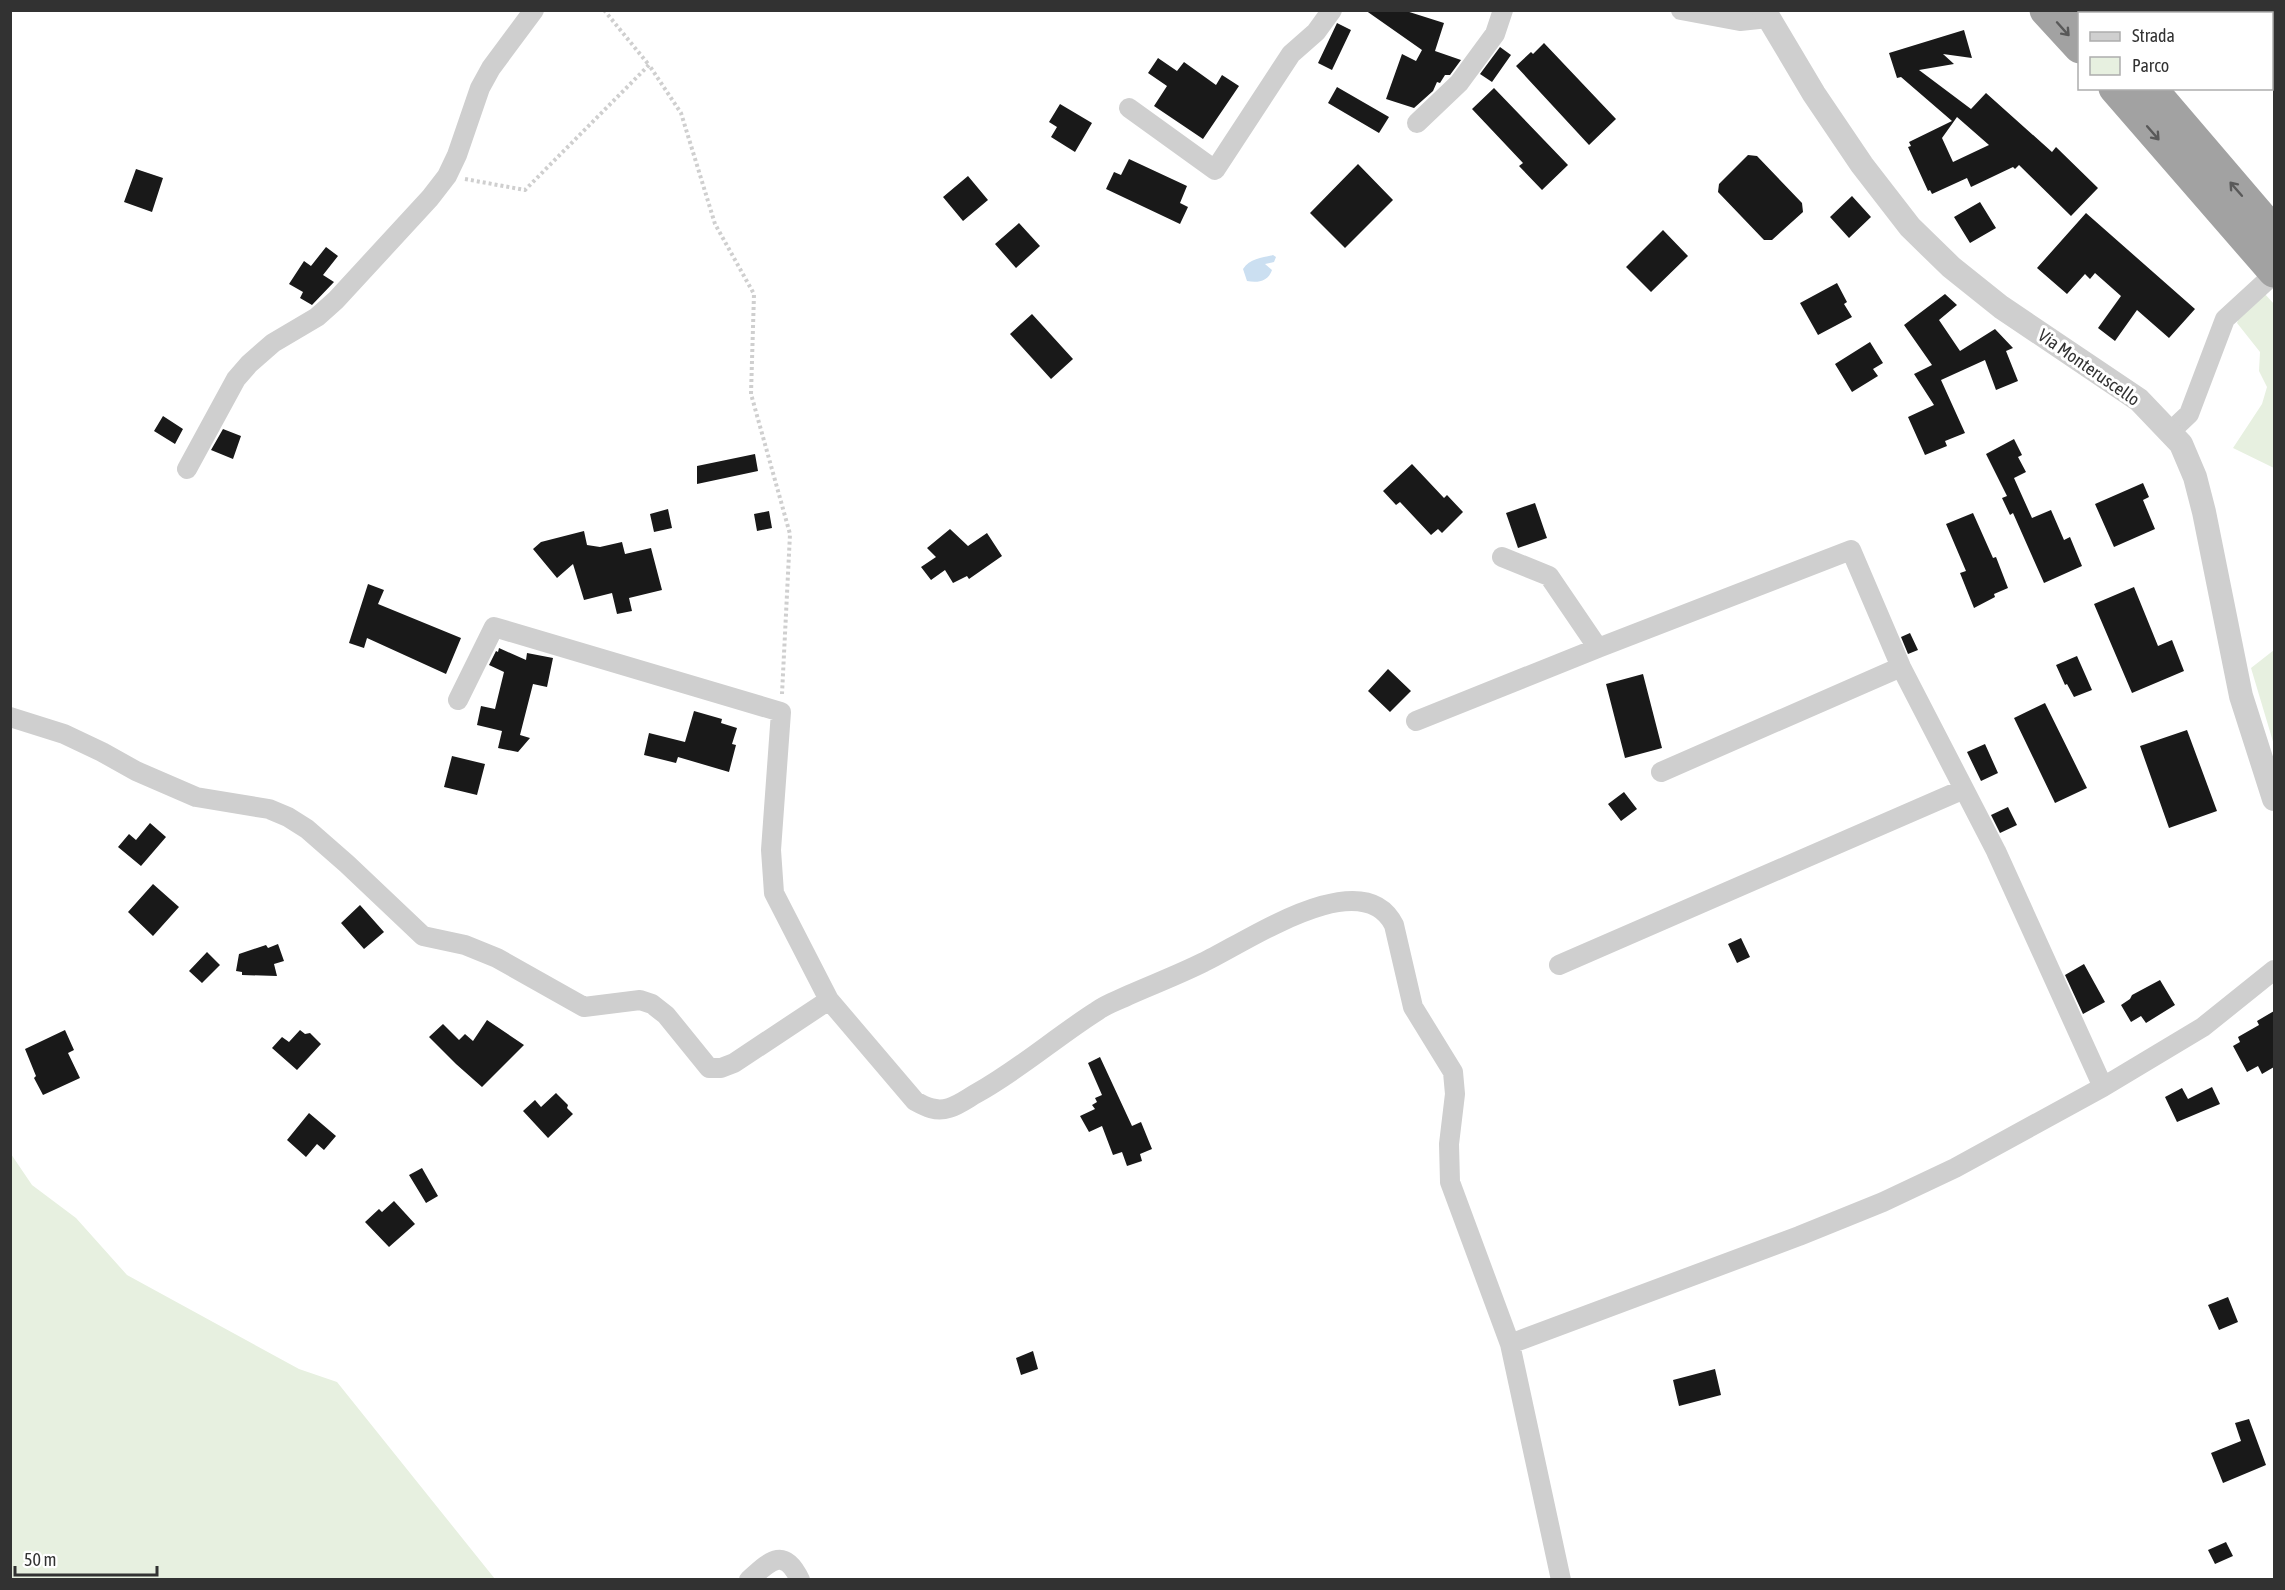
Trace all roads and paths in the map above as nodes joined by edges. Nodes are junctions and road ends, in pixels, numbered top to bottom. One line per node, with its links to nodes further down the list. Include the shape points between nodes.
1 (534, 10): 14 (street, via 480,88)
2 (604, 10): 9 (path)
3 (1332, 10): 12 (street, via 1316,32 1291,54 1215,170)
4 (1503, 10): 13 (street, via 1495,34 1459,83)
5 (1682, 10): 7 (street, via 1740,21)
6 (2046, 10): 8 (highway, one-way to 8)
7 (1766, 14): 17 (street, Via Monteruscello, via 1832,121 1910,227 1951,267 2139,400)
8 (2078, 46)
9 (649, 65): 14 (path, via 525,190); 23 (path, via 681,113 715,224 754,294 752,394 790,534)
10 (2117, 90): 16 (highway, one-way to 16)
11 (2152, 90): 15 (highway, one-way to 11)
12 (1128, 108)
13 (1417, 123)
14 (447, 176): 18 (street, via 336,300 249,364 236,380)
15 (2274, 233)
16 (2274, 273): 17 (street, via 2225,319 2189,414)
17 (2170, 432): 28 (street, Via Monteruscello, via 2181,444 2195,477 2241,696)
18 (188, 469)
19 (1502, 557): 20 (street, via 1548,576)
20 (1598, 648): 21 (street, via 1851,550); 25 (street)
21 (1901, 667): 26 (street); 27 (street)
22 (458, 700): 23 (street, via 494,627)
23 (781, 712): 31 (street, via 771,850 774,893)
24 (10, 717): 31 (street, via 64,734 196,797 269,809 288,817 347,864 423,936 465,945 497,958 584,1007 640,1000 652,1004 666,1015 709,1068 734,1063)
25 (1416, 721)
26 (1661, 772)
27 (1964, 789): 29 (street); 32 (street)
28 (2274, 799)
29 (1559, 965)
30 (2274, 970): 32 (street, via 2203,1027)
31 (829, 1000): 33 (street, via 915,1101 932,1110 949,1108 999,1081 1099,1009 1206,962 1289,918 1322,905 1347,901 1377,906 1394,925 1413,1007 1453,1072 1450,1182)
32 (2103, 1087): 33 (street, via 1955,1168 1883,1202)
33 (1510, 1344): 36 (street)
34 (749, 1580): 35 (street, via 768,1563 779,1559 791,1563)
35 (800, 1580)
36 (1561, 1580)

